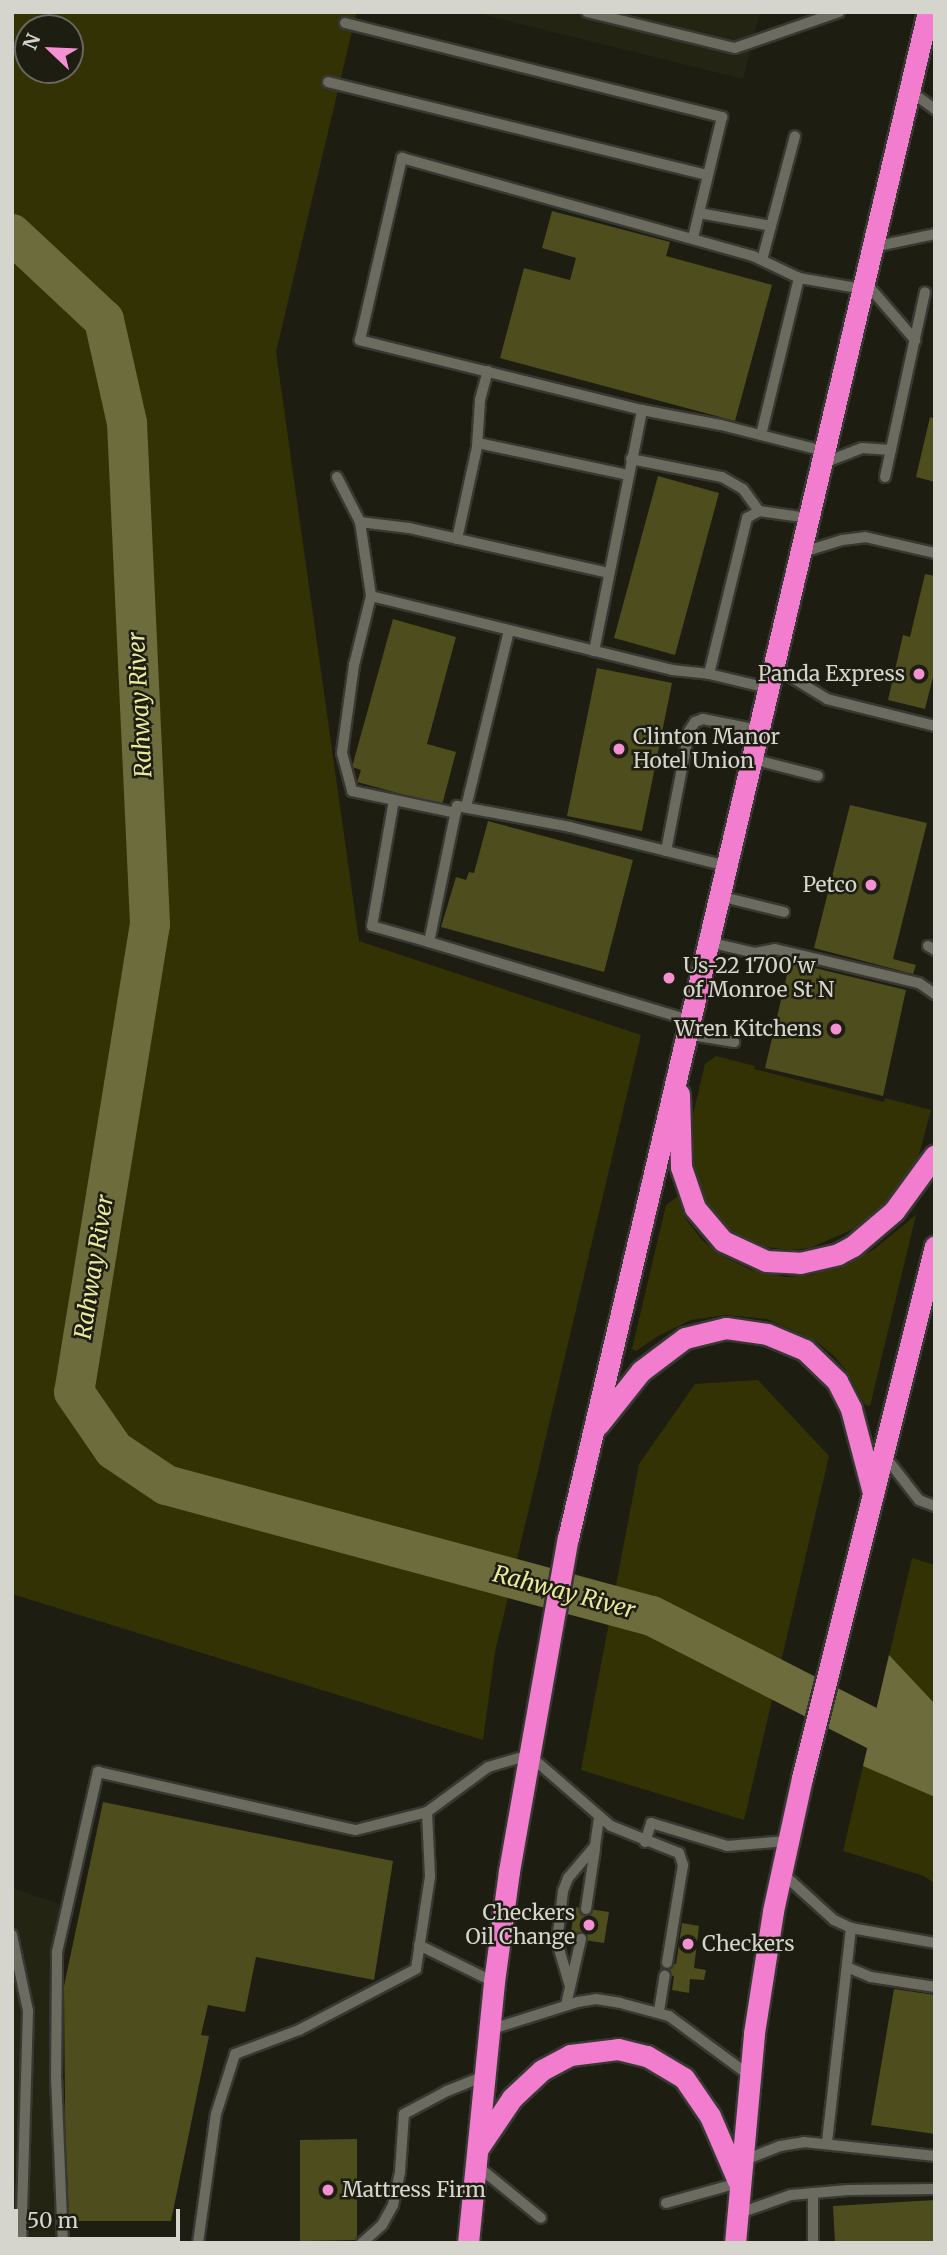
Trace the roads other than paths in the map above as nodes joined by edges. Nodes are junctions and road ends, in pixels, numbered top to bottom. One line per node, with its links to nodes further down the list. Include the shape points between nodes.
1 (587, 12): 2 (lane, via 735,48)
2 (839, 12)
3 (929, 12): 6 (highway)
4 (345, 23): 9 (lane, via 722,117)
5 (328, 82): 9 (lane)
6 (910, 91): 7 (lane); 14 (highway)
7 (935, 108)
8 (796, 136): 11 (lane)
9 (708, 175): 10 (lane)
10 (699, 212): 11 (lane); 13 (lane)
11 (771, 226): 15 (lane)
12 (935, 234): 14 (lane)
13 (693, 239): 15 (lane); 20 (lane, via 402,158 360,340)
14 (873, 247): 17 (highway)
15 (762, 260): 16 (lane)
16 (799, 278): 17 (lane); 22 (lane)
17 (864, 285): 19 (lane); 26 (highway)
18 (925, 292): 19 (lane)
19 (915, 340): 24 (lane)
20 (488, 371): 21 (lane); 23 (lane)
21 (642, 410): 22 (lane); 25 (lane)
22 (761, 435): 26 (lane)
23 (477, 447): 27 (lane, via 478,443); 33 (lane)
24 (891, 450): 26 (lane, via 863,448); 29 (lane)
25 (631, 458): 27 (lane); 30 (lane, via 722,477 743,489)
26 (823, 458): 31 (highway)
27 (628, 475): 36 (lane)
28 (337, 477): 32 (lane)
29 (885, 477)
30 (759, 510): 31 (lane); 41 (lane, via 747,518 740,538)
31 (808, 518): 34 (highway)
32 (360, 522): 33 (lane); 37 (lane)
33 (457, 540): 36 (lane)
34 (800, 553): 35 (lane, via 865,537); 40 (highway)
35 (935, 553)
36 (609, 573): 39 (lane)
37 (371, 596): 38 (lane); 47 (lane, via 354,665 342,753 352,791)
38 (509, 631): 39 (lane); 48 (lane)
39 (594, 651): 41 (lane)
40 (773, 666): 42 (highway); 43 (lane, via 827,699)
41 (709, 674): 42 (lane)
42 (768, 688): 44 (highway)
43 (935, 726)
44 (758, 730): 45 (highway); 49 (lane, via 704,719 695,722 689,731)
45 (751, 759): 46 (lane); 50 (highway)
46 (818, 776)
47 (394, 800): 48 (lane); 53 (lane, via 372,926)
48 (461, 810): 49 (lane, via 570,827); 53 (lane)
49 (666, 851): 50 (lane)
50 (726, 866): 51 (highway)
51 (719, 896): 52 (lane); 54 (highway)
52 (784, 912)
53 (429, 942): 56 (lane)
54 (708, 942): 55 (lane, via 755,953 775,949 919,983); 56 (highway)
55 (935, 994)
56 (688, 1027): 57 (lane); 58 (highway)
57 (734, 1042)
58 (679, 1064): 59 (highway, via 679,1150 690,1195 713,1231 749,1255 800,1263 853,1246 894,1211); 62 (highway)
59 (935, 1155)
60 (935, 1246): 61 (highway)
61 (932, 1268): 63 (highway)
62 (589, 1438): 64 (highway, via 628,1384 672,1346 712,1329 754,1331 805,1350 837,1381 854,1417); 66 (highway)
63 (884, 1455): 64 (highway); 65 (lane, via 919,1500)
64 (874, 1495): 70 (highway)
65 (935, 1506)
66 (529, 1755): 67 (lane, via 488,1767); 68 (lane); 82 (highway)
67 (427, 1812): 78 (lane, via 430,1875); 100 (lane, via 356,1830 98,1772 57,1952 56,2079)
68 (599, 1818): 69 (lane); 71 (lane)
69 (645, 1842): 70 (lane, via 651,1823 727,1846); 79 (lane, via 674,1849 683,1858)
70 (787, 1842): 72 (highway)
71 (595, 1846): 73 (lane); 83 (lane, via 563,1891 557,1942)
72 (781, 1872): 74 (lane, via 834,1920); 89 (highway)
73 (586, 1909)
74 (851, 1928): 77 (lane); 80 (lane)
75 (12, 1935): 99 (lane, via 28,2011)
76 (581, 1940): 83 (lane)
77 (935, 1944)
78 (419, 1945): 82 (lane); 101 (lane, via 416,1969 299,2030 235,2054 216,2113)
79 (667, 1963)
80 (847, 1968): 84 (lane, via 872,1977); 90 (lane)
81 (665, 1975): 86 (lane)
82 (494, 1982): 87 (highway)
83 (569, 1983): 85 (lane)
84 (935, 1987)
85 (566, 2005): 86 (lane, via 596,1999); 87 (lane)
86 (659, 2011): 89 (lane)
87 (489, 2030): 88 (highway)
88 (484, 2076): 92 (highway); 102 (lane, via 404,2114 393,2205 382,2225)
89 (750, 2076): 93 (highway)
90 (827, 2142): 91 (lane); 93 (lane, via 792,2143)
91 (935, 2156)
92 (475, 2159): 93 (highway, via 500,2114 542,2070 570,2055 618,2049 647,2056 684,2078 703,2102); 98 (lane); 103 (highway)
93 (739, 2172): 96 (lane); 97 (highway)
94 (935, 2189): 95 (lane)
95 (813, 2193): 97 (lane, via 781,2197); 105 (lane)
96 (666, 2203)
97 (737, 2214): 104 (highway)
98 (541, 2218)
99 (21, 2243)
100 (63, 2243)
101 (198, 2243)
102 (362, 2243)
103 (468, 2243)
104 (735, 2243)
105 (813, 2243)

